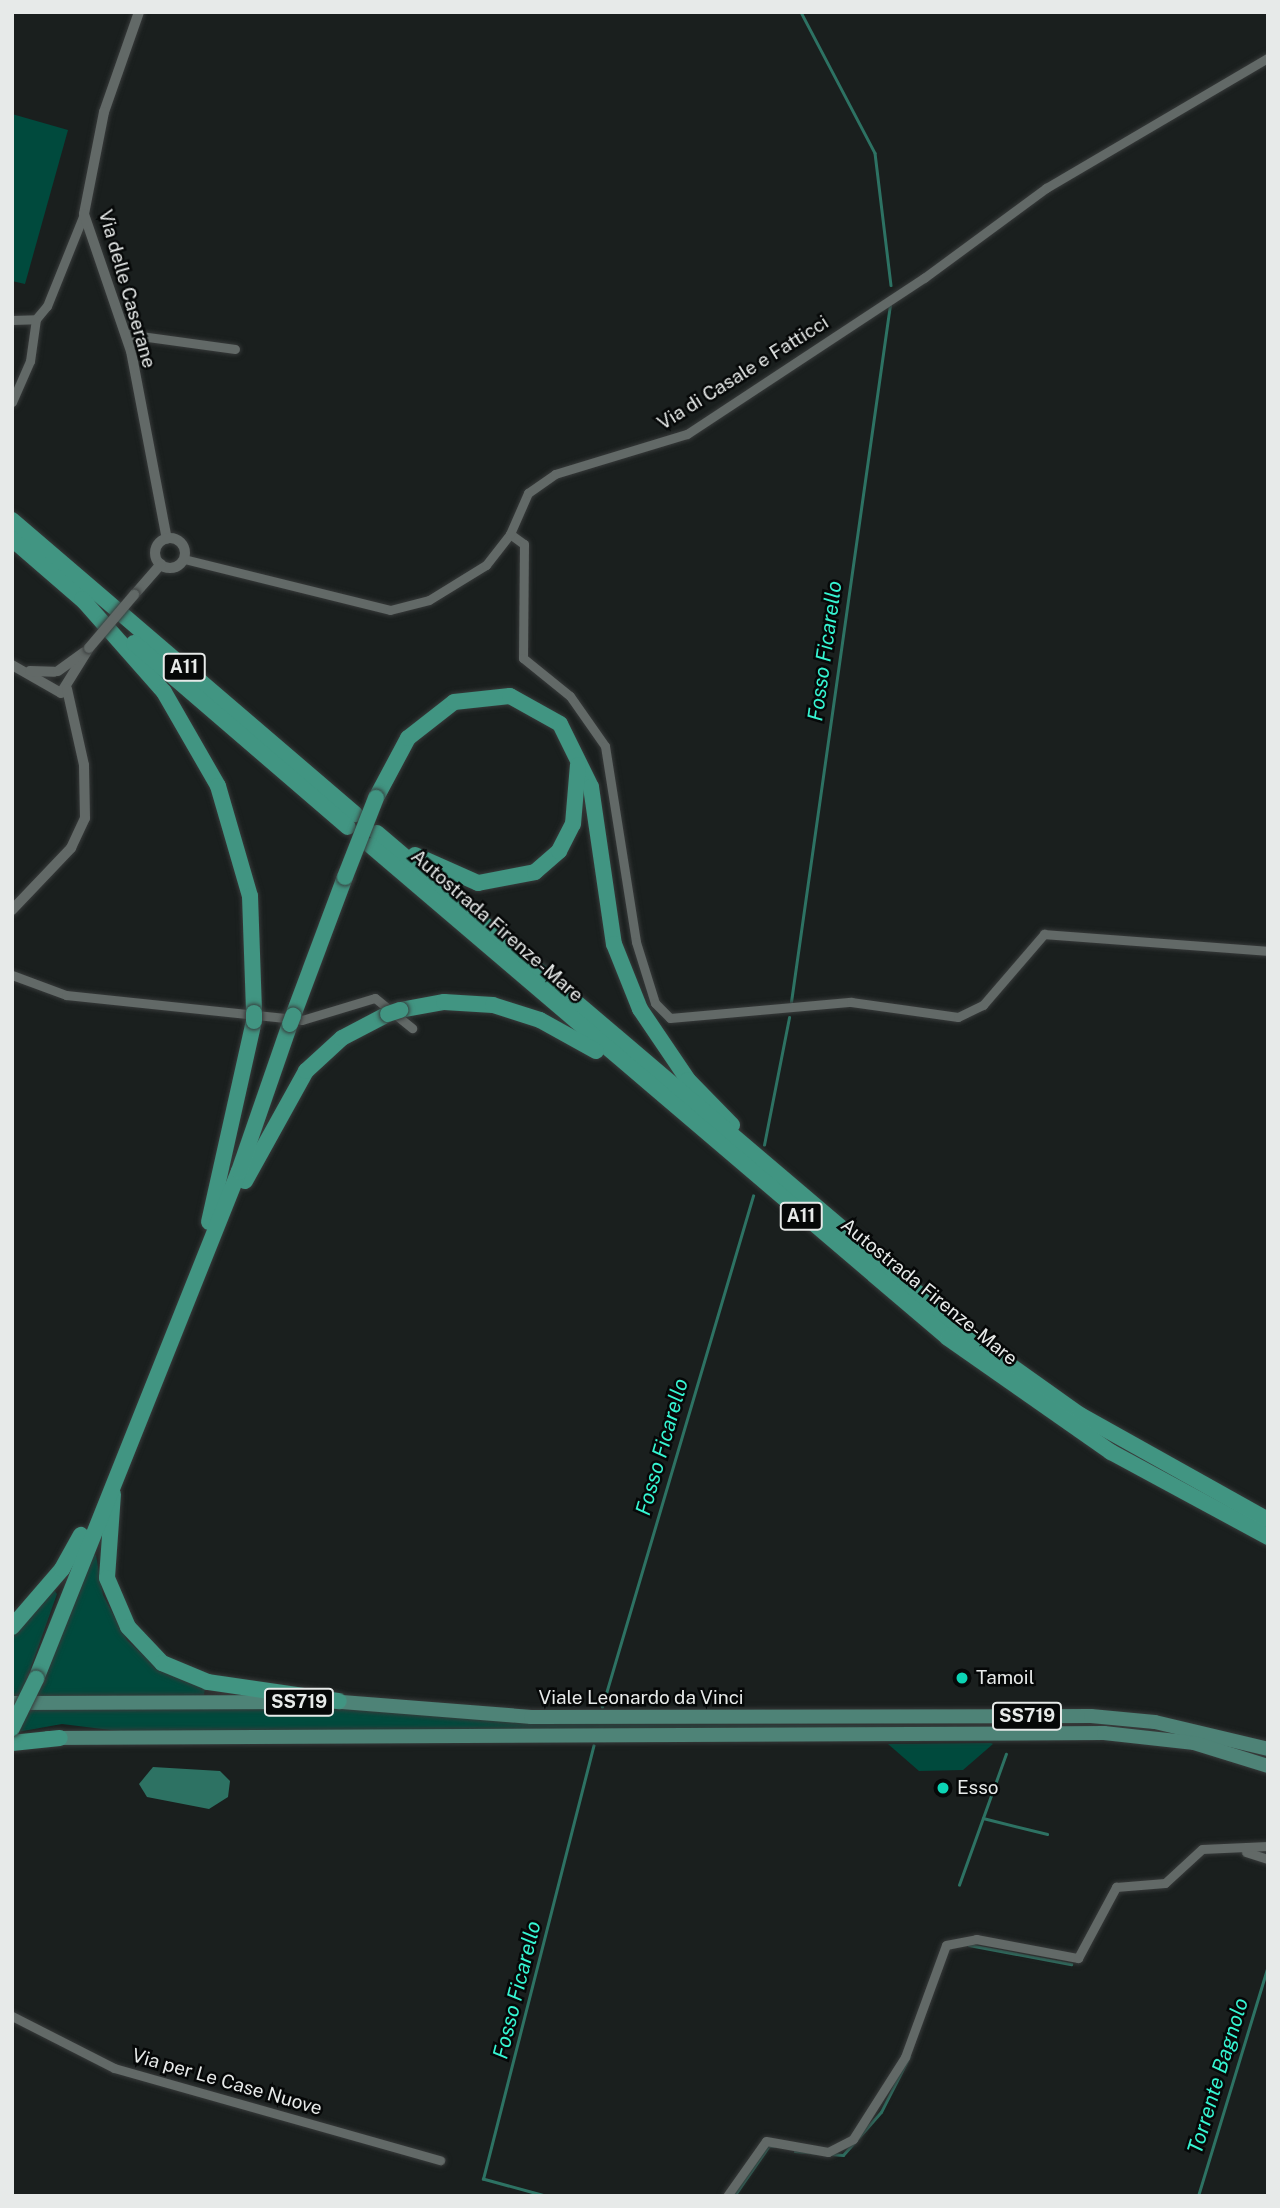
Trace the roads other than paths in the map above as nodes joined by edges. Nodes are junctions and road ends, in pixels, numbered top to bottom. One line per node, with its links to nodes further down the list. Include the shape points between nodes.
1 (139, 12): 3 (street, Via delle Caserane, via 104,111)
2 (1268, 58): 10 (street, Via di Casale e Fatticci, via 1046,188 924,278 687,434 555,474 528,494)
3 (83, 214): 4 (street); 6 (street, Via delle Caserane)
4 (36, 318): 5 (street); 8 (street, via 30,361)
5 (12, 320)
6 (127, 334): 7 (street); 12 (street, Via delle Caserane)
7 (235, 349)
8 (12, 402)
9 (12, 520): 15 (highway, A11, via 354,816)
10 (510, 534): 13 (street, Via di Casale e Fatticci, via 486,565 450,588 390,610); 26 (street, via 525,552 523,658 570,696 605,746 636,942 655,1003 670,1018 851,1002 958,1017 991,998 1044,934)
11 (12, 539): 15 (highway, A11)
12 (167, 539): 13 (street, Via delle Caserane, via 180,542); 14 (street, Via delle Caserane, via 156,550)
13 (184, 559): 14 (street, via 174,567)
14 (161, 564): 16 (street, bridge)
15 (82, 599): 31 (highway, via 164,692 218,786 250,896 254,1017)
16 (89, 648): 19 (street); 20 (street)
17 (12, 665): 18 (street)
18 (30, 671): 19 (street); 21 (street)
19 (56, 672): 20 (street); 21 (street)
20 (69, 685): 21 (street); 22 (street)
21 (52, 689): 22 (street)
22 (71, 720): 25 (street, via 87,791 80,831)
23 (570, 736): 24 (highway, via 580,776 578,807 559,851 535,872 508,881 460,878); 30 (highway, via 592,787 614,944 639,1009 688,1080 775,1164); 31 (highway, bridge, via 544,710 510,696 454,702 408,738 376,798)
24 (375, 835): 29 (highway, Autostrada Firenze-Mare / A11); 30 (highway, Autostrada Firenze-Mare / A11)
25 (12, 910)
26 (1268, 951)
27 (12, 975): 28 (street, via 66,995 302,1020 375,998)
28 (412, 1028)
29 (686, 1118): 31 (highway, via 660,1105 584,1042 526,1014 461,1002 394,1012 342,1038 306,1071); 34 (highway, Autostrada Firenze-Mare / A11, via 1007,1383 1142,1471)
30 (787, 1184): 33 (highway, Autostrada Firenze-Mare / A11, via 908,1288 1029,1380 1154,1460)
31 (203, 1252): 32 (highway)
32 (119, 1461): 35 (highway, via 62,1569); 36 (highway, via 105,1535 107,1578 142,1644 162,1663 208,1682); 38 (highway, bridge, via 36,1679)
33 (1268, 1520)
34 (1268, 1537)
35 (12, 1627)
36 (338, 1701): 37 (main road, Viale Leonardo da Vinci / SS719); 41 (main road, Viale Leonardo da Vinci / SS719, via 531,1717 1091,1716 1166,1724)
37 (12, 1703)
38 (12, 1728)
39 (60, 1738): 40 (highway); 42 (main road, Viale Leonardo da Vinci / SS719, via 1104,1733 1194,1743)
40 (12, 1741)
41 (1268, 1749)
42 (1268, 1766)
43 (1268, 1846): 44 (street)
44 (1244, 1852): 45 (street); 48 (street, via 1202,1849 1166,1883 1116,1886 1078,1958 976,1939 946,1945 905,2057 853,2139 828,2152 766,2141)
45 (1268, 1859)
46 (12, 2016): 47 (street, Via per Le Case Nuove, via 114,2068)
47 (440, 2160)
48 (727, 2196)

